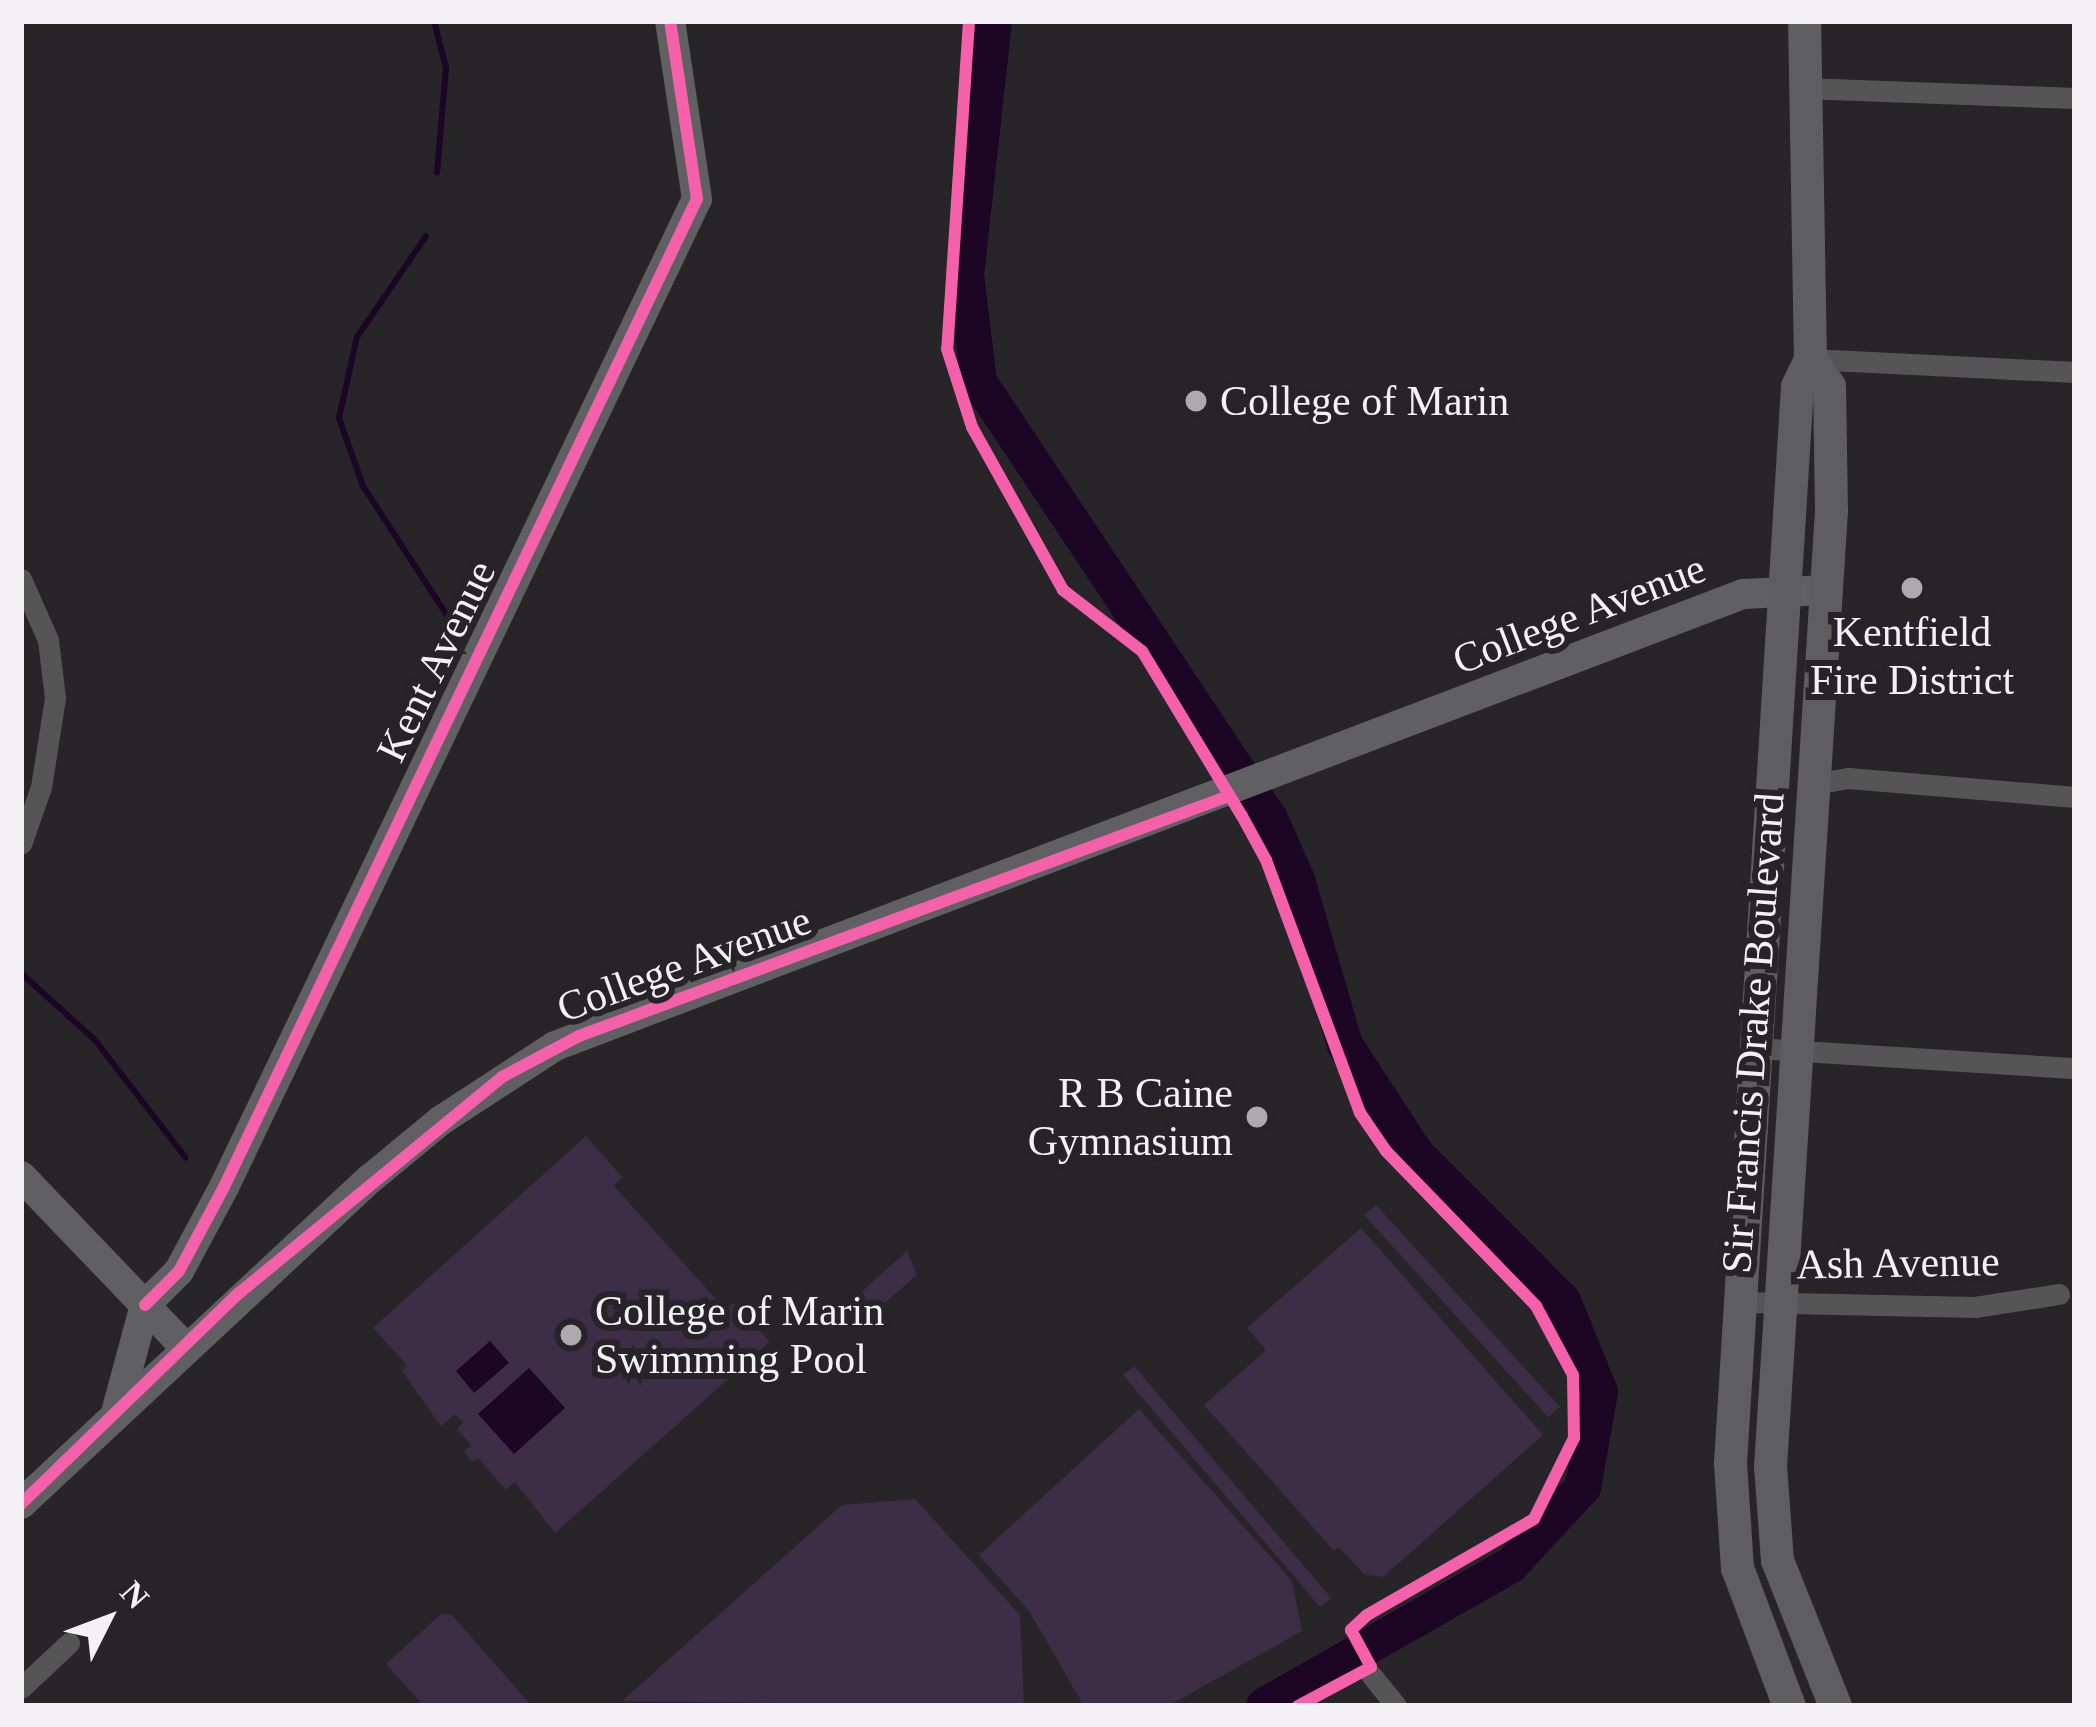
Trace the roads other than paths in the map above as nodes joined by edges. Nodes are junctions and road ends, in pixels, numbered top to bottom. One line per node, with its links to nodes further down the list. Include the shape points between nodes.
1 (670, 21): 19 (main road, Kent Avenue, via 697,199 224,1187 179,1270)
2 (1804, 21): 3 (main road, Sir Francis Drake Boulevard)
3 (1803, 88): 4 (street); 5 (main road, Sir Francis Drake Boulevard)
4 (2075, 98)
5 (1810, 359): 6 (street); 8 (main road, Sir Francis Drake Boulevard, via 1797,386); 9 (main road, Sir Francis Drake Boulevard, via 1828,386 1831,420)
6 (2075, 372)
7 (21, 579): 12 (street, via 48,640 55,698 41,788)
8 (1785, 587): 9 (main road, College Avenue); 13 (main road, Sir Francis Drake Boulevard); 21 (main road, College Avenue, via 1744,594 556,1046 440,1121)
9 (1827, 590): 10 (main road, Sir Francis Drake Boulevard)
10 (1814, 784): 11 (street, via 1863,778); 14 (main road, Sir Francis Drake Boulevard)
11 (2075, 797)
12 (21, 844)
13 (1756, 1048): 14 (street); 18 (main road, Sir Francis Drake Boulevard)
14 (1796, 1052): 15 (street); 20 (main road, Sir Francis Drake Boulevard)
15 (2075, 1068)
16 (21, 1176): 19 (main road)
17 (2059, 1294): 20 (street, Ash Avenue, via 1976,1306)
18 (1739, 1302): 20 (street, Ash Avenue); 29 (main road, Sir Francis Drake Boulevard, via 1730,1463 1737,1568)
19 (145, 1305): 21 (main road); 22 (main road)
20 (1780, 1305): 27 (main road, Sir Francis Drake Boulevard, via 1770,1465 1777,1561)
21 (185, 1347): 22 (main road, College Avenue)
22 (116, 1411): 23 (main road, College Avenue)
23 (21, 1504)
24 (69, 1643): 26 (street)
25 (1372, 1676): 28 (street)
26 (21, 1688)
27 (1830, 1704)
28 (1396, 1706)
29 (1789, 1706)

